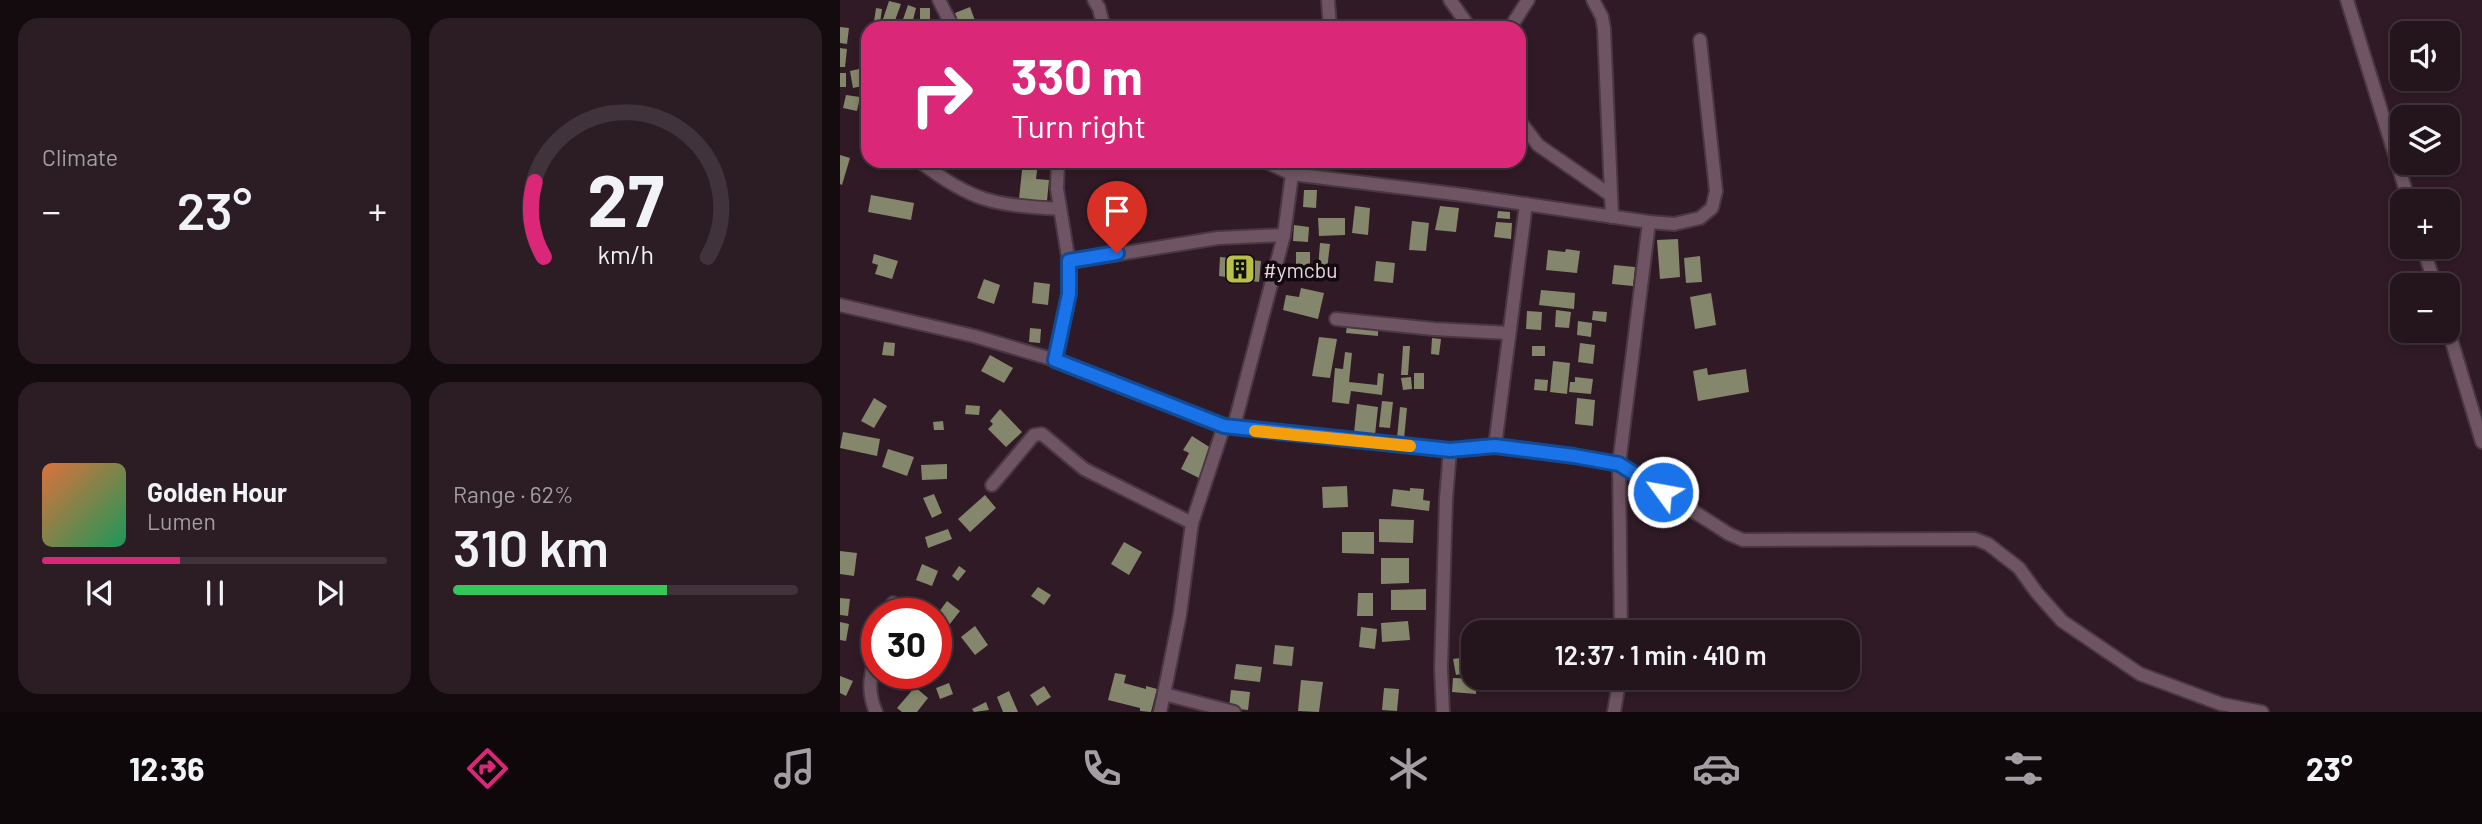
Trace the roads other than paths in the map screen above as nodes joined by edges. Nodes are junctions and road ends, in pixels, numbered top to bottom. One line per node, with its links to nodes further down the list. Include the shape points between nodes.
1 (939, 0): 8 (street)
2 (1094, 0): 9 (street)
3 (1328, 0): 10 (street)
4 (1450, 0): 11 (street)
5 (1528, 0): 12 (street)
6 (1593, 0): 22 (street, via 1604,29)
7 (2347, 0): 21 (street)
8 (950, 21)
9 (1102, 21)
10 (1330, 21)
11 (1465, 21)
12 (1514, 21)
13 (1700, 40): 26 (street, via 1715,200 1700,218 1674,224)
14 (1526, 129): 22 (street, via 1538,145)
15 (929, 168): 24 (street, via 989,202)
16 (1058, 168): 24 (street)
17 (1279, 168): 19 (street)
18 (1308, 168): 20 (street)
19 (1292, 174): 20 (street); 27 (street)
20 (1306, 176): 23 (street)
21 (2405, 189)
22 (1609, 194): 25 (street)
23 (1527, 204): 25 (street); 31 (street)
24 (1060, 209): 28 (street)
25 (1612, 217): 26 (street)
26 (1649, 222): 38 (street)
27 (1283, 235): 28 (street, via 1195,241); 34 (street)
28 (1069, 261): 33 (street, via 1069,294)
29 (840, 305): 33 (street)
30 (1336, 319): 31 (street)
31 (1509, 333): 36 (street)
32 (2452, 343): 35 (street)
33 (1055, 360): 34 (street)
34 (1229, 426): 37 (street); 40 (street)
35 (2482, 442)
36 (1495, 446): 37 (street); 38 (street)
37 (1450, 450): 48 (street)
38 (1619, 464): 41 (street); 50 (street, via 1743,540 1975,539 1988,544 2019,568 2062,621 2140,674 2221,704)
39 (992, 485): 40 (street, via 1034,435 1042,434 1084,469)
40 (1192, 523): 44 (street)
41 (1621, 620)
42 (869, 689): 45 (street)
43 (1618, 690): 49 (street)
44 (1164, 694): 46 (street); 47 (street)
45 (876, 712)
46 (1160, 712)
47 (1234, 712)
48 (1443, 712)
49 (1614, 712)
50 (2262, 712)

